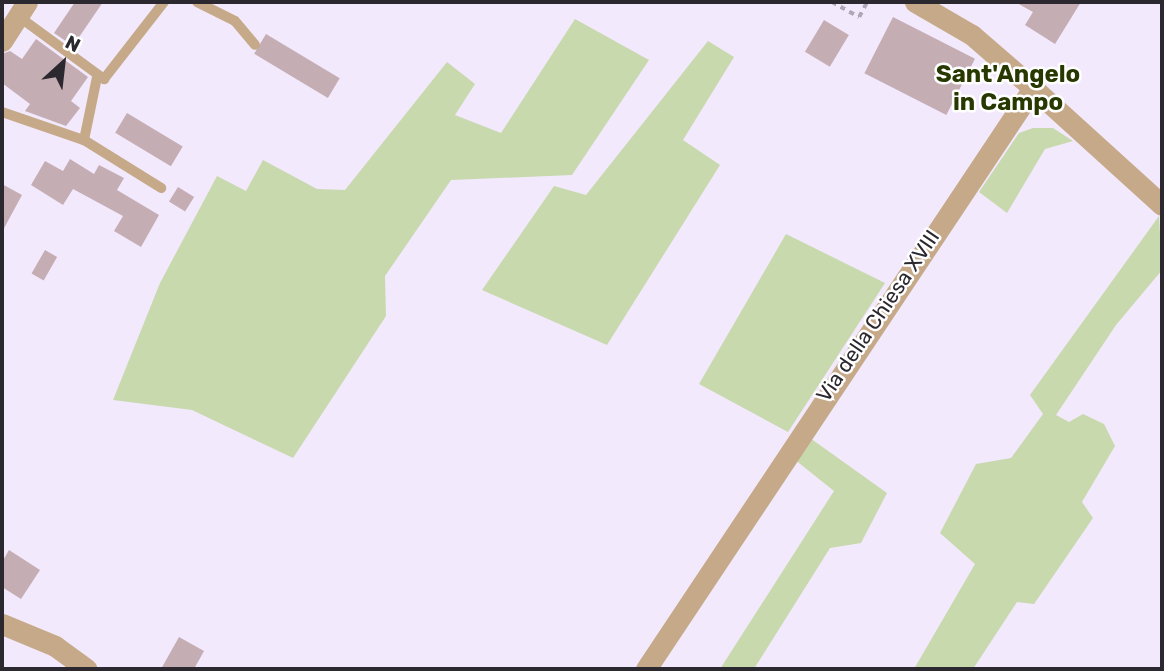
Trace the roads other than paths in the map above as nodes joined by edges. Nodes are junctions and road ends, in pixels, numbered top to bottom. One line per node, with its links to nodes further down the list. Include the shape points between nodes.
1 (164, 2): 7 (lane, via 116,69 104,79)
2 (197, 2): 6 (lane, via 234,21)
3 (915, 2): 8 (street, via 972,36)
4 (23, 9): 5 (street); 7 (lane)
5 (2, 41)
6 (256, 45)
7 (97, 77): 10 (lane)
8 (1033, 88): 12 (street); 15 (street, Via della Chiesa XVIII)
9 (2, 112): 10 (lane)
10 (84, 140): 11 (lane)
11 (161, 188)
12 (1162, 205)
13 (2, 624): 14 (street, via 55,646)
14 (87, 669)
15 (646, 669)

